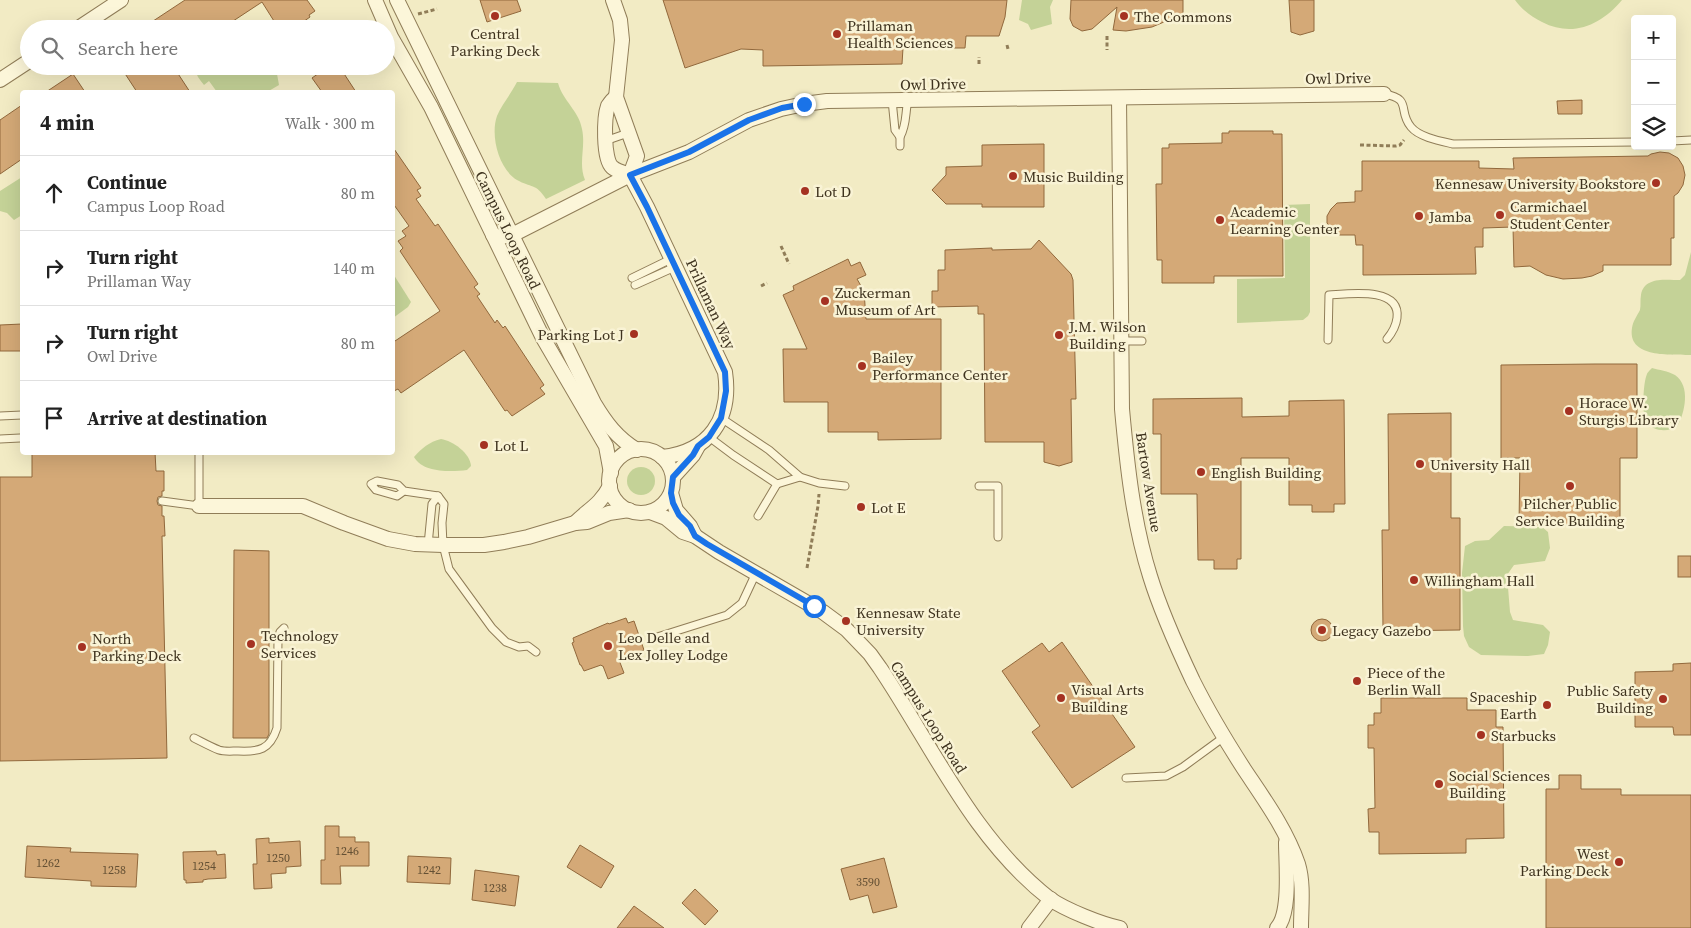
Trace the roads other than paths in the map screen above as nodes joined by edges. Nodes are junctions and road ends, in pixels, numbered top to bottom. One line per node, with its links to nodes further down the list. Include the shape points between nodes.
1 (121, 0): 5 (street)
2 (375, 0): 6 (street, Campus Loop Road)
3 (397, 0): 24 (street, Campus Loop Road)
4 (613, 0): 11 (street, via 622,40)
5 (91, 20)
6 (383, 20)
7 (395, 43): 23 (street, Campus Loop Road, via 431,107)
8 (20, 67): 9 (street)
9 (0, 80)
10 (1384, 94): 12 (street, Owl Drive); 20 (lane, via 1396,96 1402,102 1411,127 1430,139 1453,144)
11 (616, 97): 15 (street); 18 (street, via 608,105)
12 (1119, 98): 14 (street, Owl Drive); 29 (street, Bartow Avenue)
13 (892, 100): 14 (street, Owl Drive); 16 (lane, via 895,130); 22 (street, Owl Drive, via 827,101 782,108 749,120 689,152)
14 (908, 100): 16 (lane, via 906,127)
15 (628, 133): 18 (lane); 22 (street, via 637,156)
16 (900, 137): 21 (lane)
17 (1691, 140): 19 (lane)
18 (605, 141): 22 (street, via 611,166)
19 (1676, 141)
20 (1631, 142)
21 (900, 146)
22 (630, 175): 24 (street, Owl Drive); 25 (street, Prillaman Way)
23 (493, 235): 24 (street); 43 (street, Campus Loop Road, via 543,338 606,446)
24 (512, 235): 38 (street, Campus Loop Road, via 594,404 620,439)
25 (673, 263): 26 (lane); 33 (street, Prillaman Way, via 725,372 726,391)
26 (634, 282)
27 (1387, 339): 28 (lane, via 1396,324 1394,304 1369,293 1329,295)
28 (1328, 340)
29 (1121, 341): 30 (lane); 64 (street, Bartow Avenue, via 1126,456 1150,576 1193,681)
30 (1142, 342)
31 (20, 415): 32 (lane)
32 (0, 416)
33 (721, 418): 34 (street, Prillaman Way); 42 (lane, via 769,450)
34 (709, 437): 37 (street, Prillaman Way); 45 (lane)
35 (20, 438): 36 (lane)
36 (0, 439)
37 (698, 446): 40 (street, Prillaman Way); 41 (street, Prillaman Way)
38 (636, 450): 40 (street, via 654,452); 43 (street, via 619,458)
39 (199, 455): 51 (lane)
40 (662, 457): 41 (street)
41 (673, 477): 48 (street)
42 (800, 477): 45 (lane); 46 (lane)
43 (610, 480): 52 (street, via 616,500); 55 (street, via 606,494)
44 (371, 484): 49 (lane, via 376,490 397,496 404,491)
45 (777, 484): 54 (lane)
46 (845, 486)
47 (979, 486): 57 (lane, via 998,486)
48 (671, 493): 53 (street, via 663,505); 56 (street, Campus Loop Road, via 676,510)
49 (438, 496): 58 (lane, via 432,504); 59 (lane, via 444,504)
50 (162, 501): 51 (lane)
51 (199, 506): 58 (street, via 303,506 372,534)
52 (629, 510): 53 (street); 55 (street)
53 (650, 512): 56 (street, Campus Loop Road)
54 (758, 516)
55 (575, 523): 59 (street, via 528,538 484,545)
56 (695, 536): 60 (street, Campus Loop Road)
57 (998, 537)
58 (428, 545): 59 (street)
59 (443, 546): 63 (lane, via 449,569 492,628 506,642 519,647 528,646)
60 (756, 573): 62 (lane, via 742,603 727,615); 68 (street, Campus Loop Road, via 823,612 864,647 893,687 984,832 1011,863)
61 (284, 628): 65 (lane, via 278,639 277,728 269,744 254,752 221,750)
62 (654, 638)
63 (536, 652)
64 (1224, 737): 66 (lane, via 1166,776); 67 (street, Bartow Avenue)
65 (194, 738)
66 (1126, 778)
67 (1286, 836): 71 (street, Bartow Avenue, via 1284,911); 72 (street, Bartow Avenue, via 1298,866)
68 (1051, 900): 69 (street); 70 (street, Campus Loop Road, via 1088,918)
69 (1029, 928)
70 (1120, 928)
71 (1277, 928)
72 (1301, 928)

